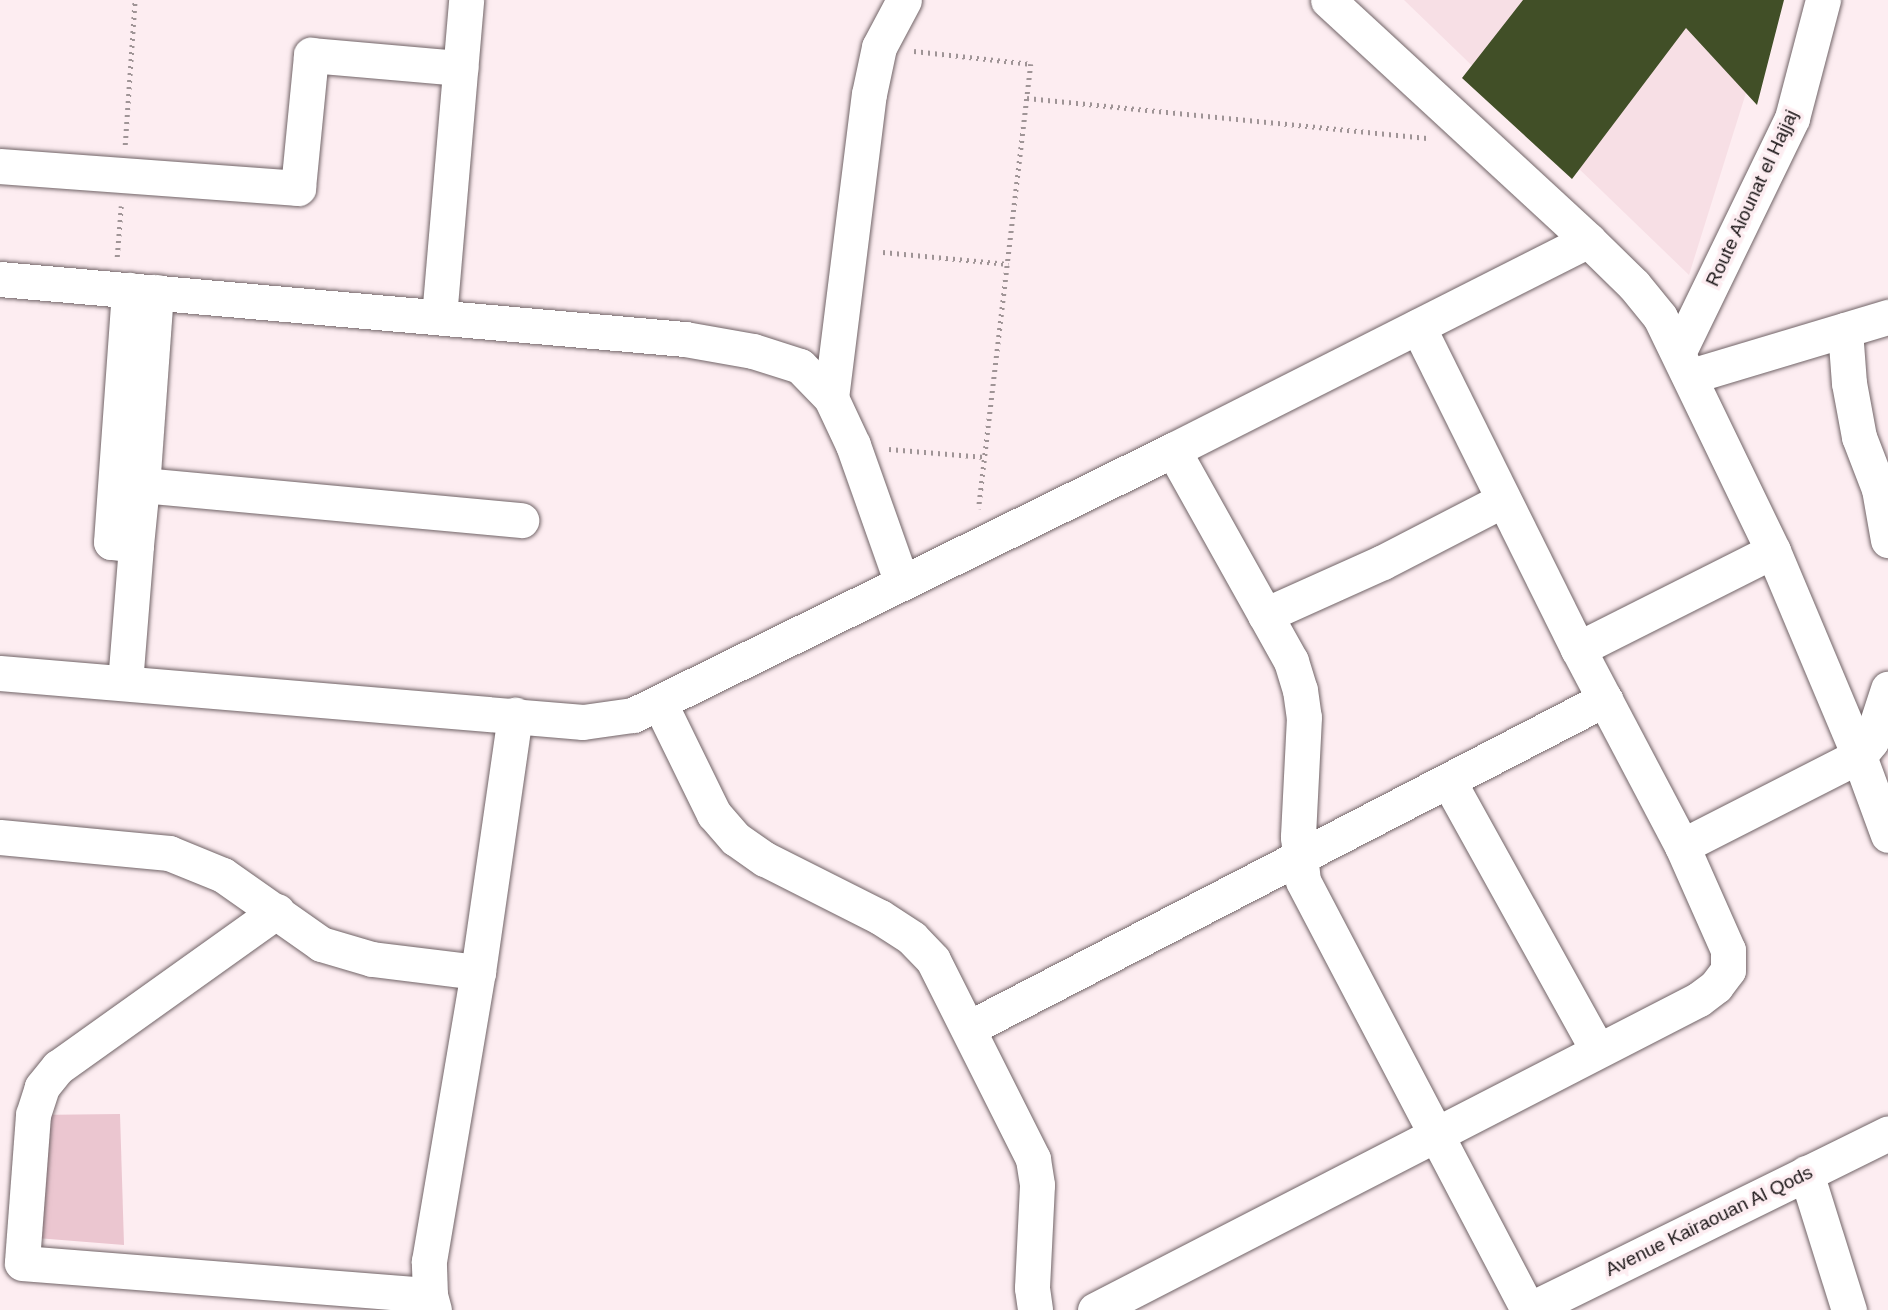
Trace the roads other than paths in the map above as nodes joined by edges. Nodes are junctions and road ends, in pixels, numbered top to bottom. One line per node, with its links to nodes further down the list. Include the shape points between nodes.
1 (466, 0): 5 (street)
2 (904, 0): 15 (street, via 879,47 869,94)
3 (1328, 0): 7 (street)
4 (1823, 0): 14 (street, Route Aiounat el Hajjaj, via 1792,118)
5 (460, 68): 6 (street, via 311,55 299,188); 10 (street)
6 (0, 166)
7 (1588, 240): 12 (street); 14 (street, via 1660,317)
8 (0, 279): 9 (street)
9 (143, 291): 10 (street); 17 (street)
10 (439, 317): 15 (street, via 635,333 753,351 800,366)
11 (1888, 317): 13 (street)
12 (1418, 326): 16 (street); 18 (street)
13 (1845, 330): 14 (street); 20 (street, via 1859,438 1879,489)
14 (1685, 363): 21 (street)
15 (831, 398): 22 (street, via 853,445)
16 (1173, 450): 22 (street); 23 (street)
17 (129, 483): 19 (street); 26 (street, via 136,545)
18 (1503, 500): 23 (street, via 1383,562); 24 (street)
19 (521, 520)
20 (1888, 540)
21 (1773, 551): 24 (street); 31 (street)
22 (902, 583): 29 (street)
23 (1265, 615): 36 (street, via 1292,661 1304,717)
24 (1578, 649): 28 (street)
25 (0, 673): 26 (street)
26 (125, 683): 30 (street)
27 (1888, 689): 31 (street, via 1871,741)
28 (1605, 699): 32 (street); 35 (street)
29 (660, 704): 30 (street, via 633,715 583,722); 39 (street, via 714,814 736,839 912,938 933,960)
30 (515, 715): 38 (street)
31 (1859, 756): 33 (street); 35 (street)
32 (1449, 782): 36 (street); 40 (street)
33 (1888, 835)
34 (0, 836): 37 (street, via 169,853 223,875)
35 (1682, 846): 40 (street, via 1728,950 1728,970 1699,999)
36 (1298, 860): 39 (street); 42 (street, via 1303,881)
37 (277, 911): 38 (street, via 321,944 372,959); 44 (street, via 58,1067 42,1087 33,1115)
38 (478, 972): 45 (street, via 429,1261)
39 (969, 1028): 47 (street, via 1033,1159 1037,1185)
40 (1597, 1049): 42 (street)
41 (1888, 1133): 43 (street, Avenue Kairaouan Al Qods)
42 (1435, 1135): 48 (street); 49 (street)
43 (1806, 1173): 46 (street); 49 (street, Avenue Kairaouan Al Qods)
44 (11, 1262): 45 (street)
45 (432, 1303)
46 (1841, 1307)
47 (1035, 1310)
48 (1095, 1310)
49 (1529, 1310)

